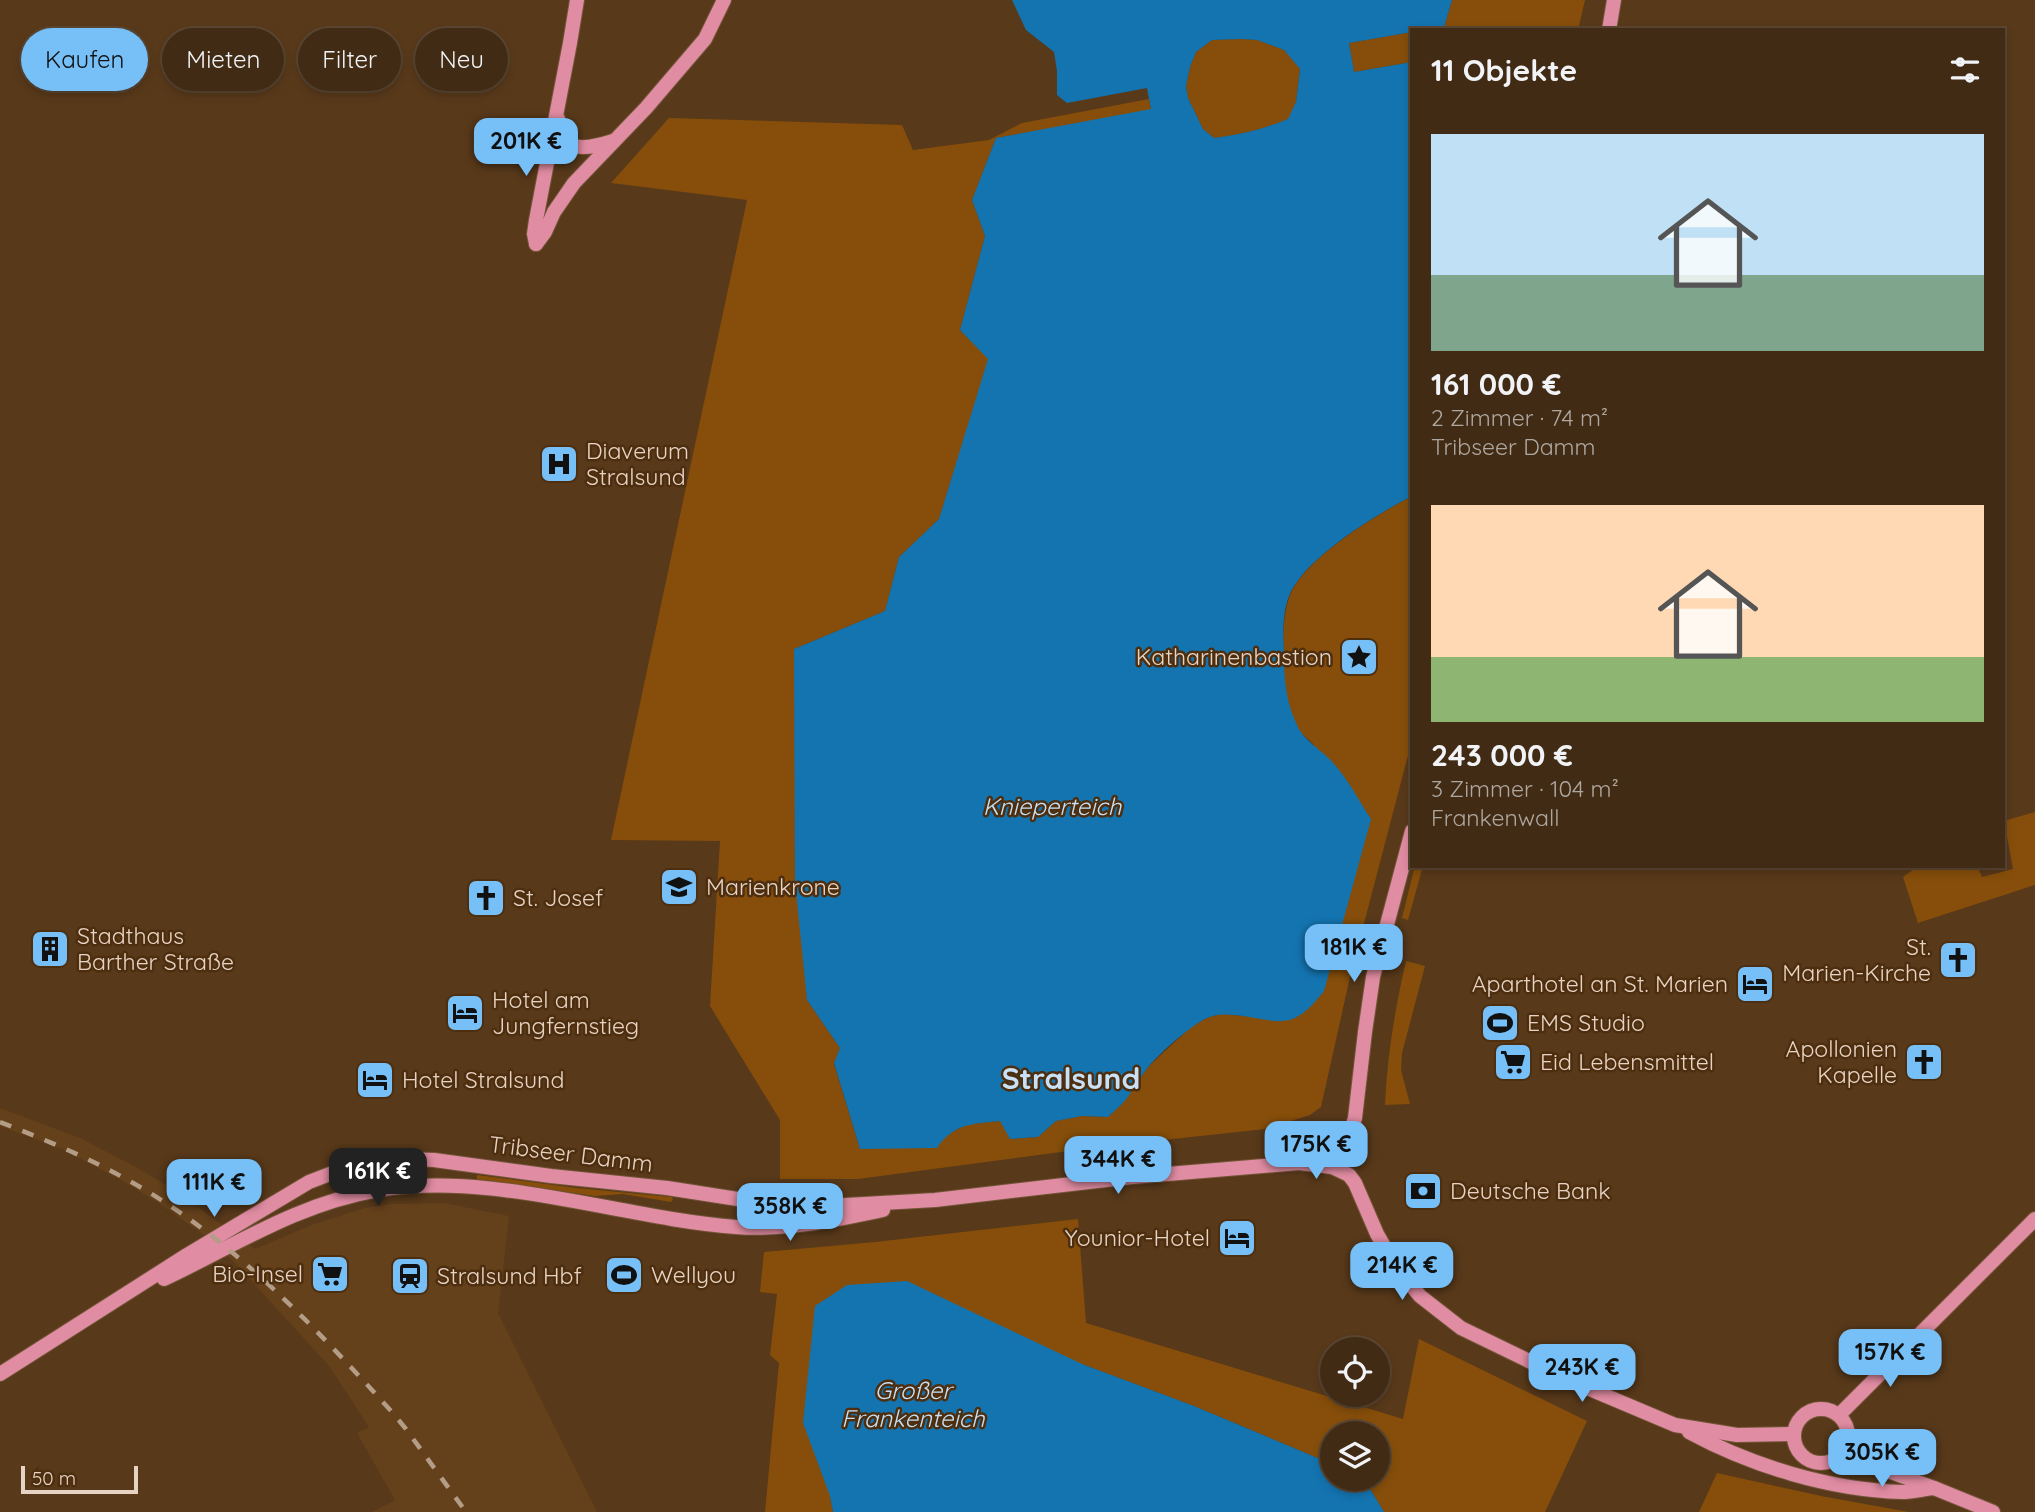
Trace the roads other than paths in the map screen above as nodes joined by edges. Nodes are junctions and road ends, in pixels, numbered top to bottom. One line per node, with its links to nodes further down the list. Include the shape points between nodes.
1 (577, 0): 5 (main road)
2 (724, 0): 6 (main road, via 705,39)
3 (1614, 0): 4 (main road)
4 (1609, 28)
5 (557, 113): 6 (main road, via 560,133 570,144 594,147); 6 (main road, via 536,220 536,244 574,183)
6 (615, 140)
7 (1410, 838): 8 (main road, via 1373,977 1355,1118)
8 (1339, 1169): 9 (main road, Tribseer Damm, via 1287,1164); 14 (main road, via 1355,1182 1396,1267 1443,1315 1527,1361)
9 (935, 1200): 11 (main road, Tribseer Damm, via 830,1221 753,1228 501,1191 430,1186 379,1190 300,1211); 11 (main road, Tribseer Damm, via 782,1206 667,1188 406,1159 358,1166 309,1182)
10 (2035, 1219): 13 (main road)
11 (111, 1303): 12 (main road, Tribseer Damm)
12 (0, 1374)
13 (1839, 1415): 15 (main road, via 1823,1409 1807,1412); 16 (main road, via 1848,1430)
14 (1675, 1424): 15 (main road, via 1737,1435); 17 (main road, via 1719,1448 1804,1477 1904,1492)
15 (1793, 1434): 16 (main road, via 1798,1452 1815,1463 1824,1464)
16 (1842, 1454): 17 (main road)
17 (1934, 1488): 18 (main road)
18 (1993, 1512)

